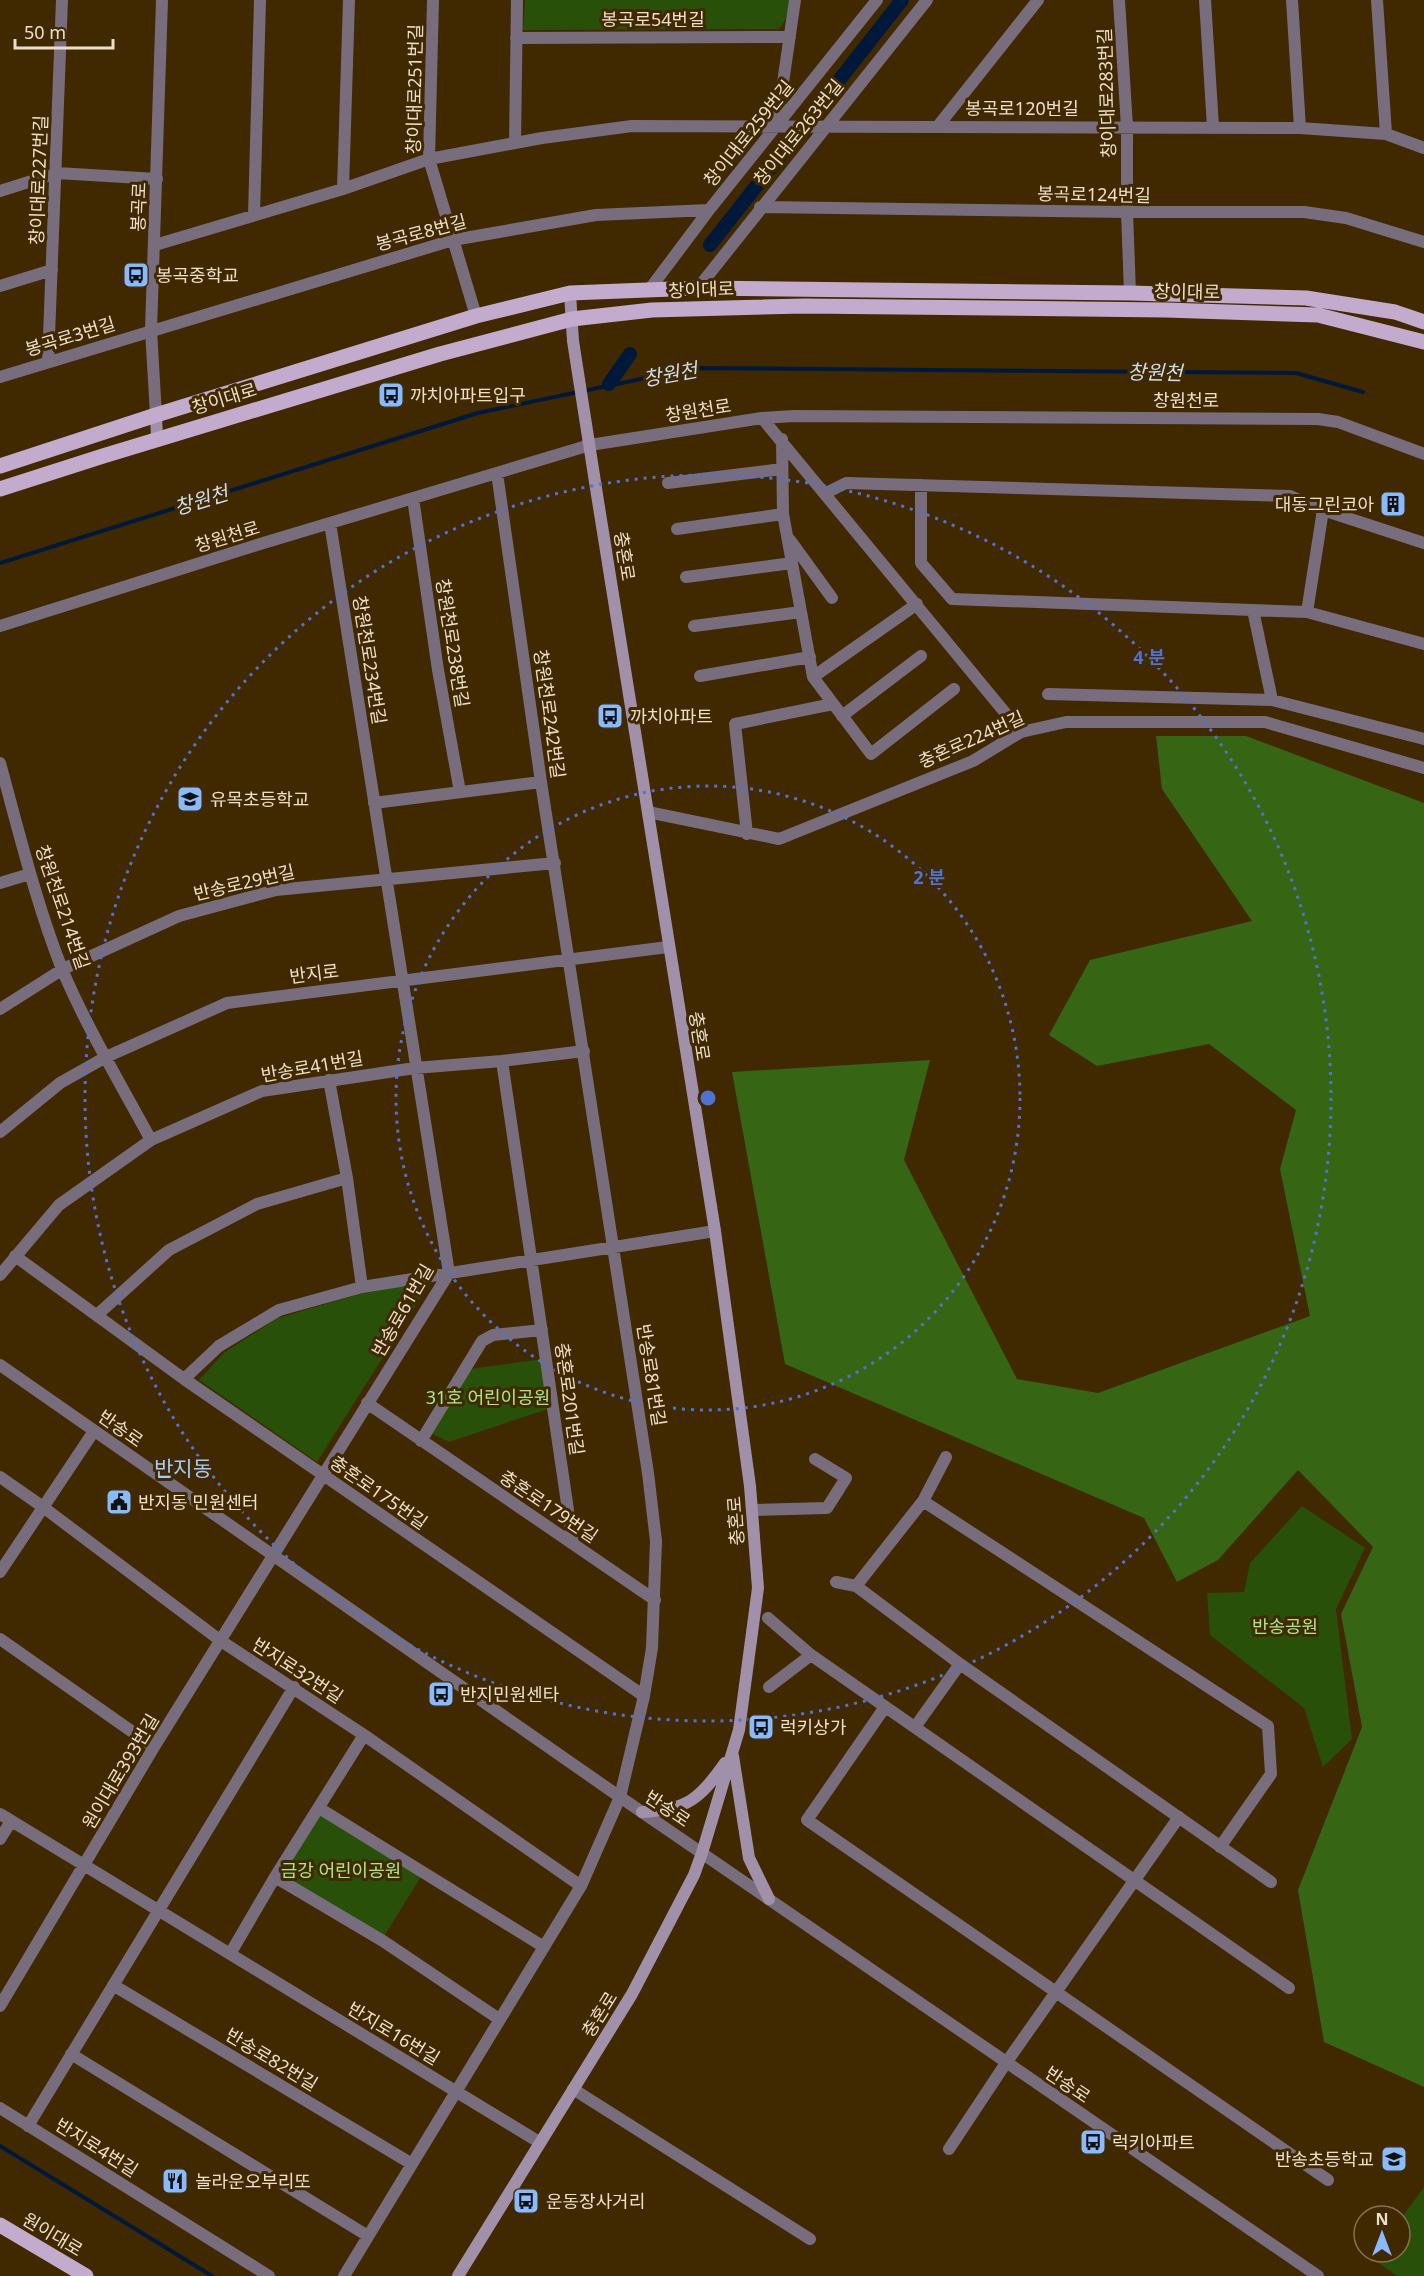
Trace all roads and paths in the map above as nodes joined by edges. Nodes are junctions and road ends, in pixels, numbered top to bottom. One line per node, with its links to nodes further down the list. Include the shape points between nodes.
1 (62, 0): 27 (street, 창이대로227번길)
2 (162, 0): 28 (street, 봉곡로)
3 (260, 0): 34 (street)
4 (350, 0): 29 (street)
5 (433, 0): 26 (street, 창이대로251번길)
6 (517, 0): 16 (street)
7 (795, 0): 15 (street)
8 (877, 0): 17 (street, 창이대로259번길)
9 (927, 0): 18 (street, 창이대로263번길)
10 (1038, 0): 19 (street, 봉곡로120번길)
11 (1119, 0): 20 (street, 창이대로283번길)
12 (1205, 0): 21 (street)
13 (1292, 0): 22 (street)
14 (1377, 0): 23 (street)
15 (790, 37): 16 (street, 봉곡로54번길); 17 (street)
16 (516, 38): 24 (street)
17 (783, 126): 18 (street, 봉곡로120번길); 24 (street, via 632,126); 32 (street, 창이대로259번길)
18 (821, 126): 19 (street, 봉곡로120번길); 31 (street, 창이대로263번길)
19 (938, 126): 20 (street, 봉곡로120번길)
20 (1127, 127): 21 (street, 봉곡로120번길); 33 (street, 창이대로283번길)
21 (1214, 127): 22 (street, 봉곡로120번길)
22 (1300, 128): 23 (street, 봉곡로120번길)
23 (1386, 134): 25 (street, 봉곡로120번길)
24 (515, 143): 26 (street)
25 (1424, 148)
26 (429, 159): 29 (street); 35 (street, 창이대로251번길)
27 (57, 173): 28 (street); 30 (street); 38 (street, 창이대로227번길)
28 (157, 179): 37 (street, 봉곡로)
29 (344, 189): 34 (street)
30 (0, 191)
31 (760, 207): 33 (street, 봉곡로124번길); 40 (street, 창이대로263번길)
32 (709, 210): 35 (street, 봉곡로8번길, via 596,215); 41 (street, 창이대로259번길)
33 (1127, 212): 36 (street, 봉곡로124번길, via 1304,212 1346,218); 43 (street, 창이대로283번길)
34 (254, 215): 37 (street)
35 (453, 240): 44 (street, 창이대로251번길); 47 (street, 봉곡로8번길)
36 (1424, 242)
37 (155, 245): 47 (street, 봉곡로)
38 (52, 270): 39 (street); 49 (street, 창이대로227번길)
39 (0, 286)
40 (698, 288): 41 (main road, 창이대로); 43 (main road, 창이대로)
41 (649, 290): 42 (main road, 창이대로)
42 (570, 293): 44 (main road, 창이대로); 45 (main road)
43 (1130, 293): 46 (main road, 창이대로, via 1305,298 1395,312)
44 (476, 316): 51 (main road, 창이대로)
45 (572, 319): 48 (main road, 창이대로, via 652,310 804,306 1245,312 1318,315); 53 (main road, 창이대로, via 440,354); 54 (main road, 충혼로)
46 (1424, 322)
47 (151, 330): 49 (street, 봉곡로3번길); 51 (street, 봉곡로)
48 (1424, 342)
49 (48, 362): 50 (street, 봉곡로3번길)
50 (0, 377)
51 (156, 415): 53 (main road); 57 (main road, 창이대로)
52 (762, 418): 54 (street, 창원천로); 55 (street); 56 (street, 창원천로, via 1318,419)
53 (158, 439): 62 (main road, 창이대로)
54 (589, 439): 59 (street, 창원천로); 97 (main road, 충혼로)
55 (782, 439): 58 (street); 63 (street)
56 (1424, 454)
57 (0, 466)
58 (782, 469): 60 (street); 66 (street)
59 (497, 473): 64 (street, 창원천로); 94 (street, 창원천로242번길)
60 (668, 483)
61 (921, 485): 63 (street, via 846,483); 65 (street, via 1290,496); 75 (street, via 921,563 952,599)
62 (0, 489)
63 (826, 493): 74 (street)
64 (413, 498): 67 (street, 창원천로); 95 (street, 창원천로238번길)
65 (1323, 510): 70 (street); 77 (street)
66 (783, 514): 68 (street); 69 (street)
67 (330, 523): 78 (street, 창원천로); 96 (street, 창원천로234번길)
68 (677, 529)
69 (787, 536): 71 (street); 73 (street)
70 (1424, 543)
71 (792, 563): 72 (street); 76 (street)
72 (686, 578)
73 (832, 598)
74 (917, 604): 84 (street); 90 (street)
75 (1253, 610): 77 (street); 87 (street)
76 (801, 612): 79 (street); 82 (street)
77 (1307, 612): 80 (street)
78 (0, 626)
79 (694, 626)
80 (1424, 644)
81 (921, 656): 89 (street)
82 (810, 657): 83 (street); 84 (street)
83 (700, 676)
84 (813, 677): 88 (street)
85 (954, 689): 89 (street, via 871,754)
86 (1048, 694): 87 (street)
87 (1272, 700): 91 (street)
88 (833, 704): 89 (street); 98 (street, via 735,724)
89 (842, 716)
90 (1021, 732): 93 (street, 충혼로224번길, via 1066,723 1265,722); 98 (street, 충혼로224번길, via 973,760 779,839)
91 (1424, 739)
92 (0, 763): 100 (street, 창원천로214번길)
93 (1424, 768)
94 (541, 782): 95 (street); 99 (street, 창원천로242번길)
95 (460, 792): 96 (street)
96 (374, 803): 101 (street, 창원천로234번길)
97 (648, 812): 98 (street, 충혼로224번길); 103 (main road, 충혼로)
98 (747, 834)
99 (555, 863): 101 (street, 반송로29번길); 104 (street, 창원천로242번길)
100 (30, 874): 102 (street); 105 (street, 창원천로214번길)
101 (387, 879): 105 (street, 반송로29번길, via 276,890 178,916); 106 (street, 창원천로234번길)
102 (0, 883)
103 (668, 947): 104 (street, 반지로); 116 (main road, 충혼로)
104 (570, 959): 106 (street, 반지로); 108 (street, 반송로81번길)
105 (63, 969): 107 (street, 반송로29번길); 109 (street, 창원천로214번길)
106 (402, 981): 109 (street, 반지로, via 227,1003); 111 (street, 반송로61번길)
107 (0, 1009)
108 (584, 1051): 110 (street, 반송로41번길); 117 (street, 반송로81번길)
109 (106, 1057): 113 (street, 반지로, via 60,1083); 114 (street, 창원천로214번길)
110 (502, 1061): 111 (street, 반송로41번길); 119 (street, 충혼로201번길)
111 (415, 1068): 112 (street, 반송로41번길); 120 (street, 반송로61번길)
112 (329, 1080): 114 (street, 반송로41번길, via 262,1091); 115 (street)
113 (0, 1132)
114 (151, 1140): 118 (street, 반송로41번길, via 59,1205)
115 (347, 1178): 122 (street); 123 (street, via 257,1204 169,1251)
116 (715, 1232): 117 (street); 136 (main road, 충혼로)
117 (615, 1247): 119 (street); 142 (street, 반송로81번길, via 656,1541)
118 (15, 1256): 121 (street, 반송로41번길); 123 (street, 충혼로175번길)
119 (532, 1260): 120 (street); 124 (street, 충혼로201번길)
120 (449, 1273): 122 (street); 127 (street, 반송로61번길)
121 (0, 1275)
122 (362, 1287): 126 (street, via 279,1310 219,1346)
123 (97, 1315): 126 (street, 충혼로175번길)
124 (542, 1330): 129 (street, via 494,1335 482,1341); 137 (street, 충혼로201번길)
125 (0, 1365): 128 (street, 반송로)
126 (184, 1379): 132 (street, 충혼로175번길)
127 (367, 1403): 129 (street, 충혼로179번길); 132 (street, 반송로61번길)
128 (94, 1431): 135 (street); 138 (street, 반송로)
129 (422, 1441): 137 (street, 충혼로179번길)
130 (946, 1457): 134 (street)
131 (815, 1459): 136 (street, via 846,1478 827,1508)
132 (322, 1475): 138 (street, 반송로61번길); 150 (street, 충혼로175번길)
133 (0, 1478): 135 (street, 반지로32번길)
134 (923, 1501): 141 (street); 163 (street, via 1268,1726 1271,1774)
135 (43, 1507): 139 (street); 145 (street, 반지로32번길)
136 (752, 1510): 155 (main road, 충혼로, via 758,1588 739,1730)
137 (573, 1544): 142 (street, 충혼로179번길)
138 (273, 1556): 145 (street, 원이대로393번길); 156 (street, 반송로)
139 (0, 1572)
140 (836, 1582): 141 (street)
141 (856, 1586): 147 (street)
142 (655, 1600): 150 (street, 반송로81번길)
143 (768, 1618): 146 (street)
144 (0, 1639): 154 (street)
145 (221, 1641): 148 (street, 반지로32번길); 154 (street, 원이대로393번길)
146 (811, 1655): 149 (street); 151 (street)
147 (960, 1664): 152 (street); 160 (street)
148 (294, 1687): 153 (street, 반지로32번길); 171 (street)
149 (769, 1687)
150 (644, 1696): 156 (street, 반송로81번길)
151 (885, 1707): 152 (street); 176 (street, via 807,1820)
152 (915, 1727): 167 (street)
153 (364, 1735): 157 (street); 169 (street, 반지로32번길)
154 (154, 1747): 165 (street, 원이대로393번길)
155 (732, 1752): 158 (main road, 충혼로, via 702,1794 675,1808); 164 (main road, 충혼로); 170 (main road, 충혼로, via 749,1858)
156 (620, 1797): 158 (street, 반송로); 169 (street)
157 (319, 1808): 166 (street); 172 (street)
158 (642, 1812): 164 (street, 반송로)
159 (0, 1814): 161 (street, 반지로16번길)
160 (1179, 1817): 163 (street); 167 (street)
161 (11, 1821): 162 (street); 165 (street, 반지로16번길)
162 (0, 1839)
163 (1220, 1846): 168 (street)
164 (702, 1853): 170 (street, 반송로); 181 (main road, 충혼로, via 632,1994)
165 (85, 1865): 171 (street, 반지로16번길); 177 (street, 원이대로393번길)
166 (275, 1877): 173 (street); 178 (street, via 383,1941)
167 (1135, 1880): 175 (street); 176 (street)
168 (1271, 1882)
169 (581, 1886): 172 (street)
170 (769, 1899): 180 (street, 반송로)
171 (158, 1911): 173 (street, 반지로16번길); 174 (street, 반지로4번길)
172 (544, 1947): 178 (street)
173 (230, 1954): 182 (street, 반지로16번길)
174 (113, 1985): 179 (street, 반지로4번길); 187 (street, 반송로82번길)
175 (1289, 1988)
176 (1056, 1992): 180 (street); 188 (street)
177 (0, 2006)
178 (499, 2019): 182 (street)
179 (71, 2054): 184 (street, 반지로4번길); 190 (street)
180 (1006, 2063): 186 (street); 196 (street, 반송로)
181 (573, 2089): 185 (main road, 충혼로); 191 (street)
182 (457, 2092): 185 (street, 반지로16번길); 187 (street)
183 (0, 2109): 184 (street, 반지로4번길)
184 (28, 2126): 193 (street, 반지로4번길)
185 (539, 2142): 195 (main road, 충혼로)
186 (949, 2149)
187 (412, 2164): 190 (street)
188 (1328, 2180)
189 (0, 2225): 192 (main road, 원이대로)
190 (368, 2236): 194 (street)
191 (810, 2239)
192 (86, 2276)
193 (269, 2276)
194 (344, 2276)
195 (458, 2276)
196 (1318, 2276)

